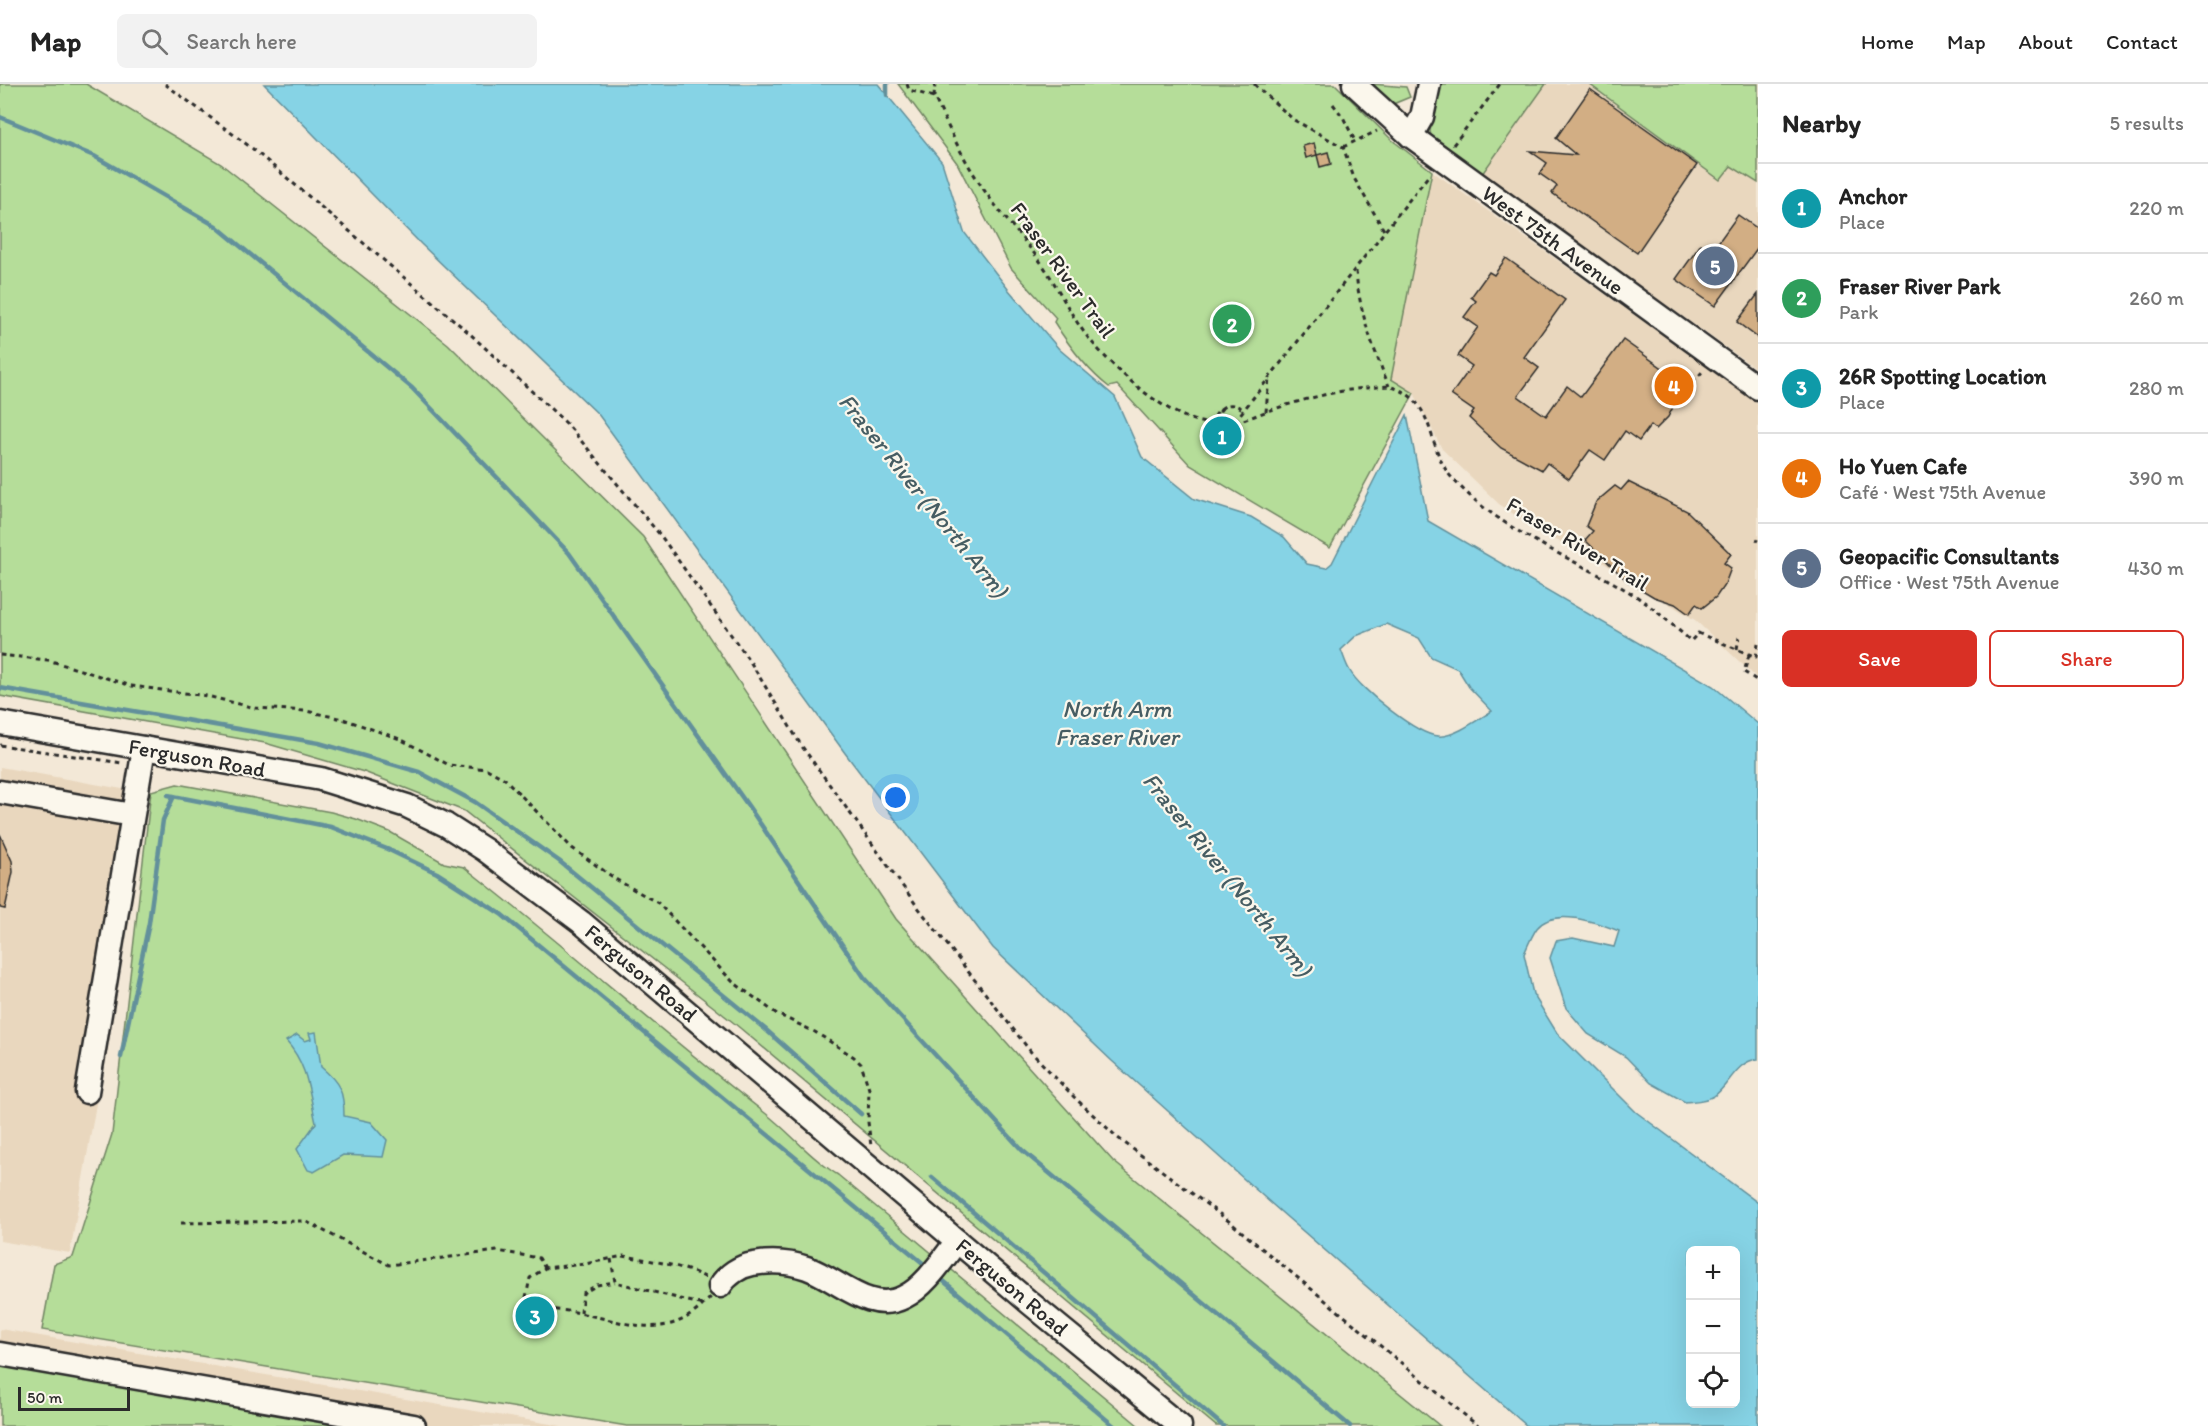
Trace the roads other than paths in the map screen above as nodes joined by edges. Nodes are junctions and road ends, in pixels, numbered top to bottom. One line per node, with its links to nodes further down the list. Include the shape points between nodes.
1 (1354, 84): 3 (street, West 75th Avenue)
2 (1429, 84): 3 (street, via 1422,117)
3 (1411, 136): 4 (street, West 75th Avenue)
4 (1758, 388)
5 (0, 723): 6 (street, Ferguson Road)
6 (144, 748): 8 (street); 10 (street, Ferguson Road, via 321,780 407,806 446,825 581,922)
7 (0, 792): 8 (street)
8 (132, 815): 9 (street)
9 (87, 1092)
10 (957, 1241): 11 (street, via 915,1289 894,1301 867,1299 806,1267 781,1262 749,1264 735,1270); 14 (street, Ferguson Road)
11 (720, 1287)
12 (0, 1354): 13 (street)
13 (414, 1426)
14 (1180, 1426)

